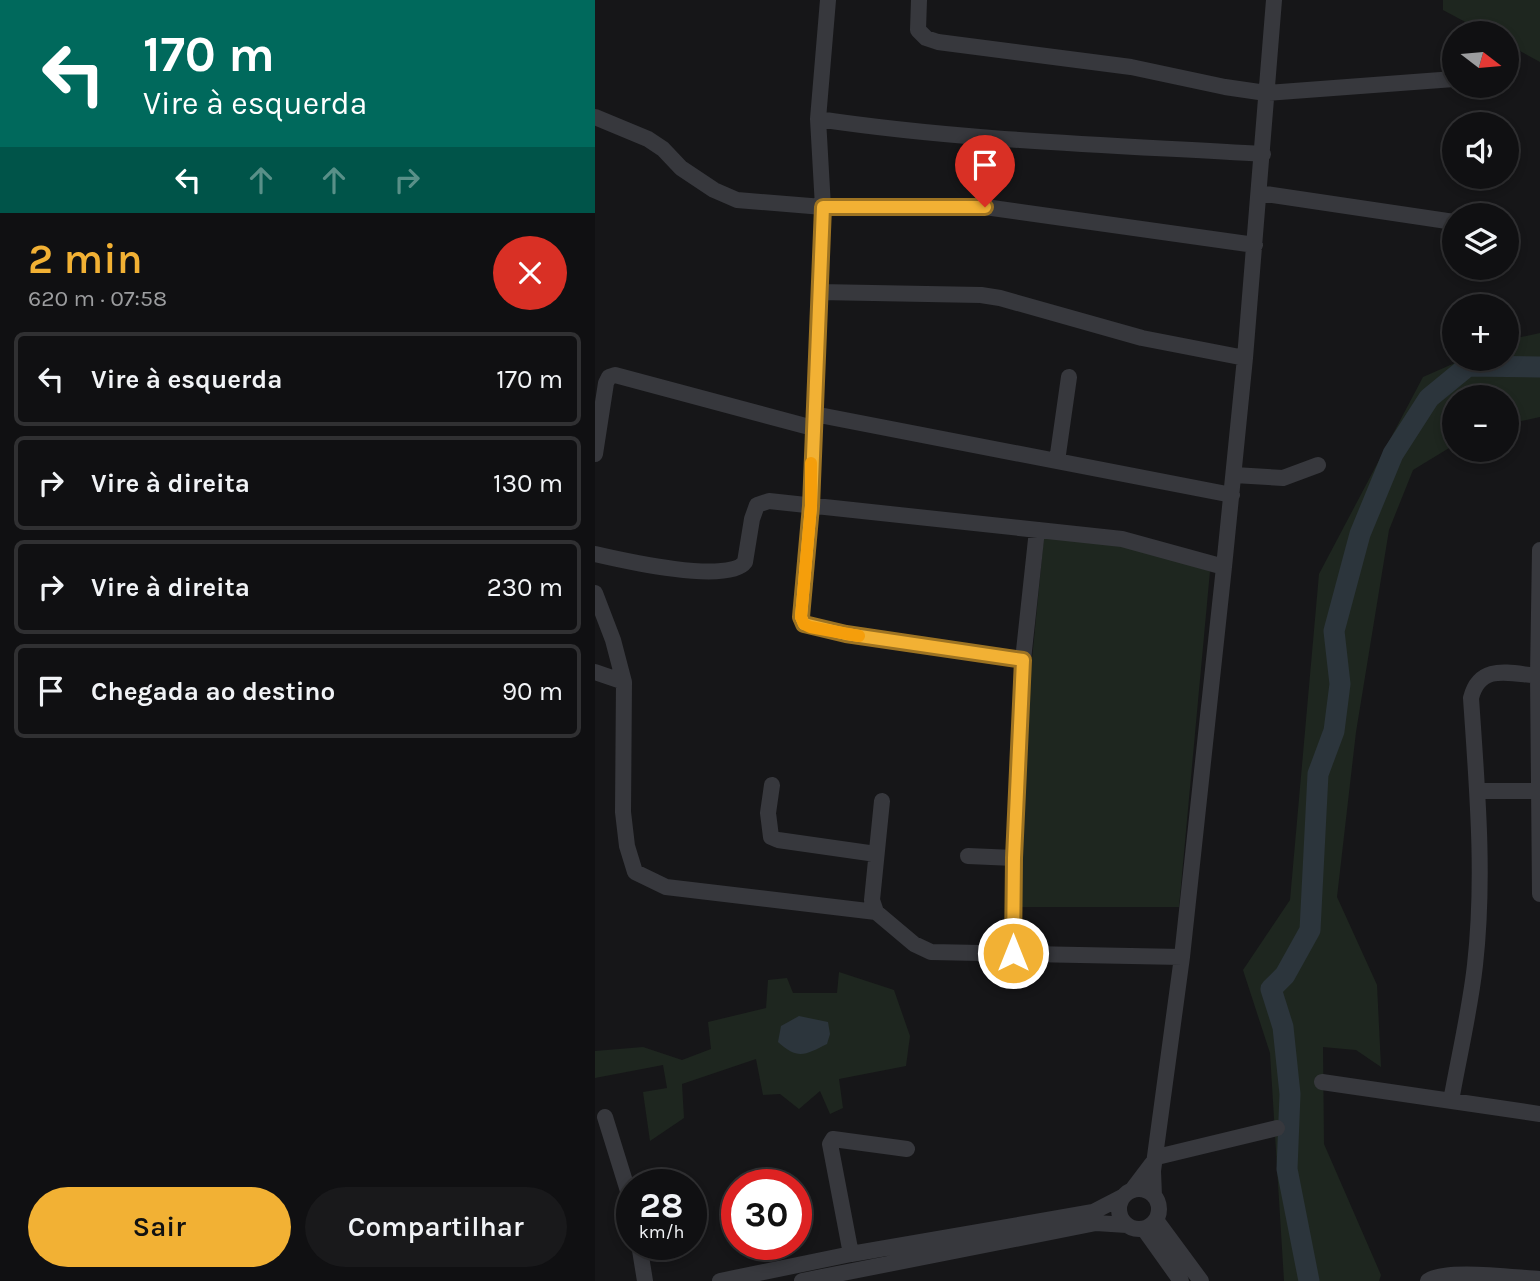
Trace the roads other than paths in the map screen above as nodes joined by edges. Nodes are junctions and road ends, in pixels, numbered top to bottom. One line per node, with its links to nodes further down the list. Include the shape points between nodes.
1 (828, 0): 7 (street)
2 (919, 0): 5 (street, via 918,30 938,43 1131,67)
3 (1275, 0): 5 (street)
4 (1442, 80): 5 (street)
5 (1266, 93): 8 (street)
6 (595, 117): 10 (street, via 648,139 714,190 737,200)
7 (818, 118): 8 (street, via 896,131); 10 (street)
8 (1262, 153): 9 (street)
9 (1259, 193): 11 (street); 12 (street)
10 (823, 207): 12 (street, via 985,207); 13 (street)
11 (1442, 220)
12 (1255, 245): 14 (street)
13 (819, 292): 14 (street, via 981,295 1142,338); 16 (street)
14 (1245, 358): 20 (street)
15 (1069, 377): 18 (street)
16 (813, 421): 17 (street, via 615,375 606,383); 18 (street); 22 (street)
17 (595, 454)
18 (1057, 461): 21 (street)
19 (1318, 465): 20 (street, via 1283,478)
20 (1234, 475): 21 (street)
21 (1232, 495): 26 (street)
22 (811, 506): 23 (street); 25 (street, via 769,501 757,505 745,562 728,572 633,563); 28 (street, via 804,624)
23 (1037, 530): 26 (street, via 1122,539); 28 (street)
24 (1540, 550): 30 (street)
25 (595, 554)
26 (1224, 567): 42 (street)
27 (595, 593): 31 (street)
28 (1023, 660): 38 (street)
29 (595, 671): 31 (street)
30 (1539, 676): 33 (street, via 1493,673 1475,685 1471,698); 34 (street)
31 (624, 682): 40 (street, via 623,812 635,872 666,887)
32 (772, 785): 36 (street, via 771,837)
33 (1478, 791): 34 (street); 44 (street, via 1480,890 1475,966)
34 (1538, 791): 39 (street)
35 (882, 801): 36 (street)
36 (876, 854): 40 (street, via 872,900)
37 (968, 856): 38 (street)
38 (1014, 858): 41 (street)
39 (1540, 894)
40 (876, 912): 41 (street, via 914,944 931,952)
41 (1013, 953): 42 (street)
42 (1182, 957): 49 (street)
43 (1322, 1082): 44 (street)
44 (1451, 1101): 45 (street)
45 (1540, 1114)
46 (605, 1117): 50 (street)
47 (1277, 1129): 49 (street)
48 (907, 1149): 55 (street, via 834,1139 831,1144)
49 (1157, 1157): 51 (street); 52 (street)
50 (621, 1169)
51 (1127, 1194): 52 (street, via 1144,1189); 54 (street, via 1120,1203 1120,1215); 55 (street, via 1093,1212)
52 (1154, 1196): 53 (street, via 1159,1207)
53 (1150, 1224): 54 (street); 62 (street); 63 (street)
54 (1127, 1225): 57 (street, via 1096,1223)
55 (851, 1254): 60 (street)
56 (642, 1260): 59 (street)
57 (848, 1277): 61 (street)
58 (1540, 1279): 64 (street, via 1453,1274)
59 (645, 1281)
60 (720, 1281)
61 (802, 1281)
62 (1181, 1281)
63 (1201, 1281)
64 (1429, 1281)

